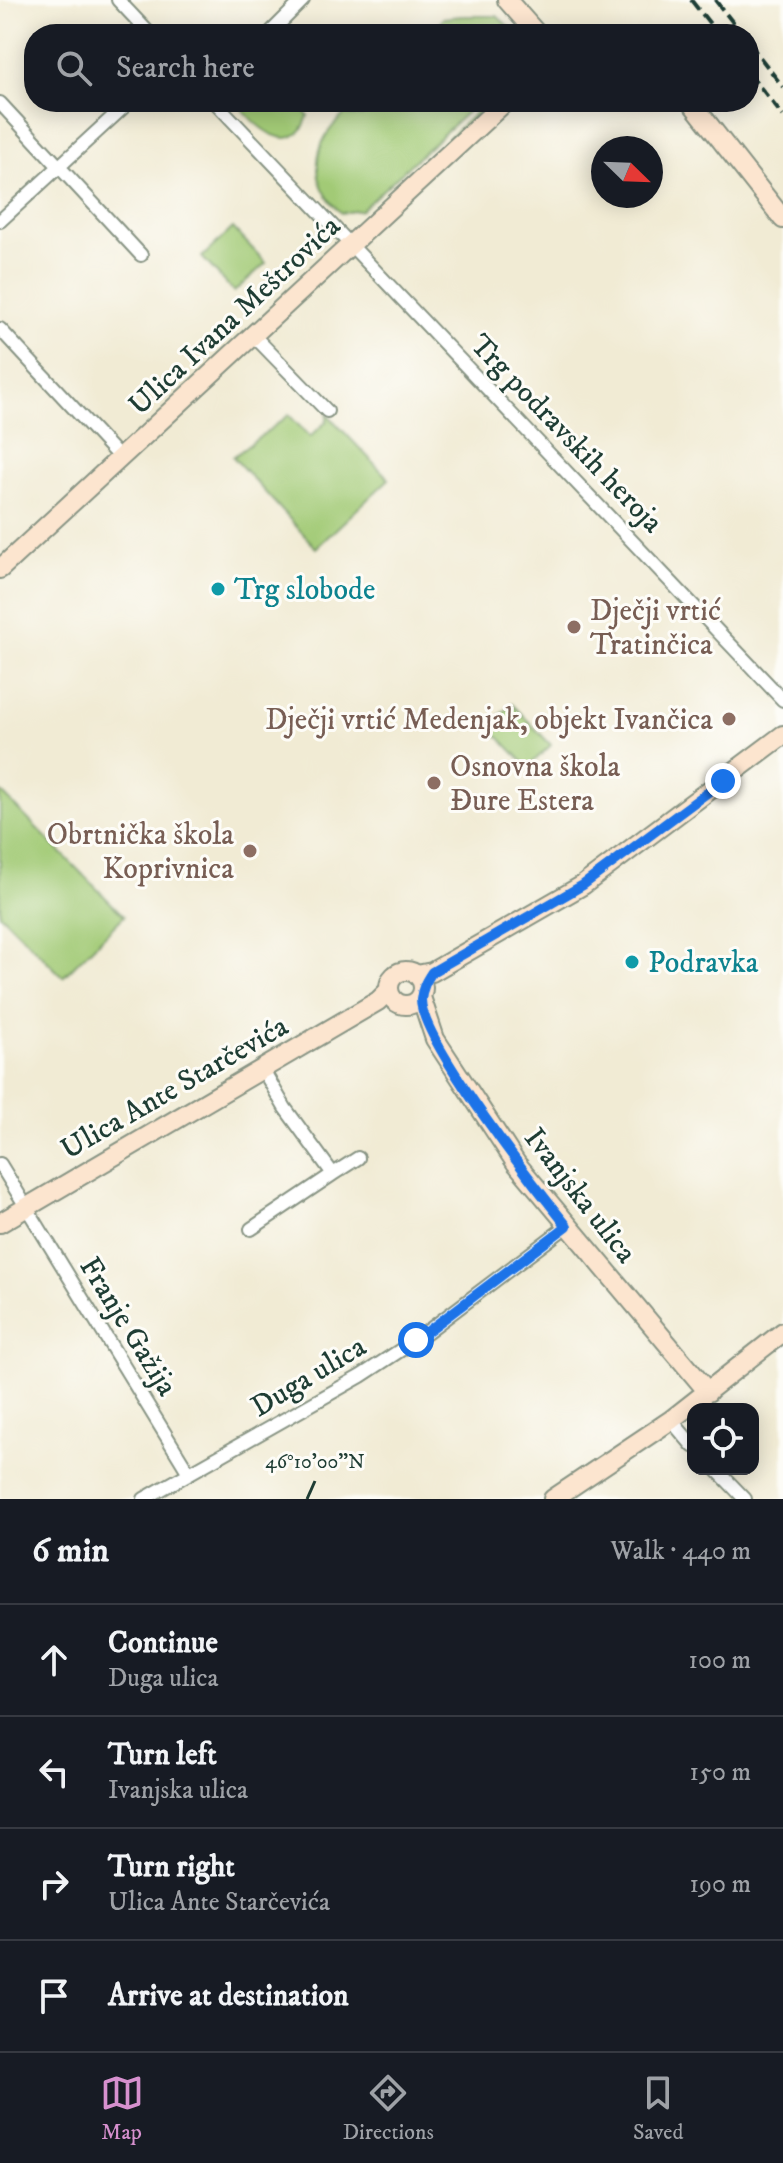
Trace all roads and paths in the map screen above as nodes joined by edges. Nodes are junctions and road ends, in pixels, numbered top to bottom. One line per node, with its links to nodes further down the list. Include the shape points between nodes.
1 (118, 0): 4 (street)
2 (303, 0): 5 (street)
3 (507, 0): 6 (main road)
4 (141, 24)
5 (279, 24)
6 (528, 24)
7 (0, 103): 12 (street)
8 (118, 112): 12 (street)
9 (225, 112): 15 (street, Trg podravskih heroja)
10 (494, 112): 15 (main road, Ulica Ivana Meštrovića)
11 (699, 112): 13 (main road)
12 (59, 167): 14 (street); 16 (street)
13 (783, 219)
14 (0, 221)
15 (351, 244): 18 (main road, Ulica Ivana Meštrovića); 22 (street, Trg podravskih heroja)
16 (141, 255)
17 (0, 329): 20 (street)
18 (253, 335): 19 (street); 20 (main road, Ulica Ivana Meštrovića)
19 (327, 411)
20 (120, 458): 21 (main road, Ulica Ivana Meštrovića)
21 (0, 569)
22 (783, 700)
23 (783, 735): 24 (main road, Ulica Ante Starčevića, via 583,885)
24 (408, 991): 25 (main road, Ulica Ante Starčevića); 31 (main road, Ivanjska ulica, via 509,1152)
25 (262, 1068): 28 (street); 29 (main road, Ulica Ante Starčevića)
26 (358, 1158): 28 (street)
27 (0, 1164): 29 (street, Franje Gažija)
28 (333, 1174): 32 (street)
29 (26, 1206): 30 (main road, Ulica Ante Starčevića); 37 (street, Franje Gažija)
30 (0, 1223)
31 (567, 1226): 34 (main road, Ivanjska ulica); 37 (street, Duga ulica, via 372,1369)
32 (251, 1229)
33 (782, 1331): 34 (main road)
34 (708, 1392): 35 (main road)
35 (671, 1420): 36 (street); 40 (main road)
36 (687, 1439)
37 (189, 1473): 39 (street, Duga ulica)
38 (722, 1475): 41 (street)
39 (144, 1499)
40 (553, 1499)
41 (745, 1499)

